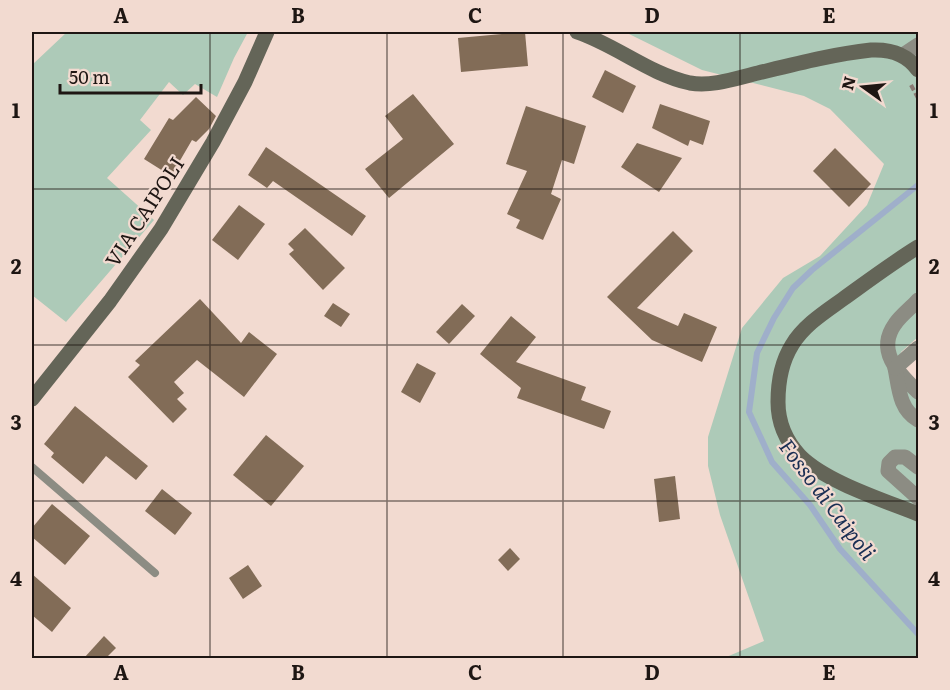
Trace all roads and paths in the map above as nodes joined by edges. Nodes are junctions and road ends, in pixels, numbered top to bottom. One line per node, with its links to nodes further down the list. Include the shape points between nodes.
1 (267, 32): 12 (street, VIA CAIPOLI, via 231,109 174,209 122,286)
2 (577, 32): 4 (street, via 667,75 700,84 865,51)
3 (918, 45): 4 (street)
4 (903, 55): 5 (street)
5 (913, 74): 6 (path)
6 (918, 98)
7 (918, 247): 17 (street, via 808,325 786,358 779,381 778,411 785,435 800,456 845,484)
8 (918, 300): 10 (street, via 890,333 888,350)
9 (918, 348): 10 (street)
10 (895, 368): 11 (street); 13 (street, via 903,406)
11 (918, 392)
12 (32, 399)
13 (918, 420)
14 (32, 467): 18 (lane)
15 (918, 467): 16 (street, via 905,457 895,457 888,471)
16 (918, 498)
17 (918, 514)
18 (155, 573)

